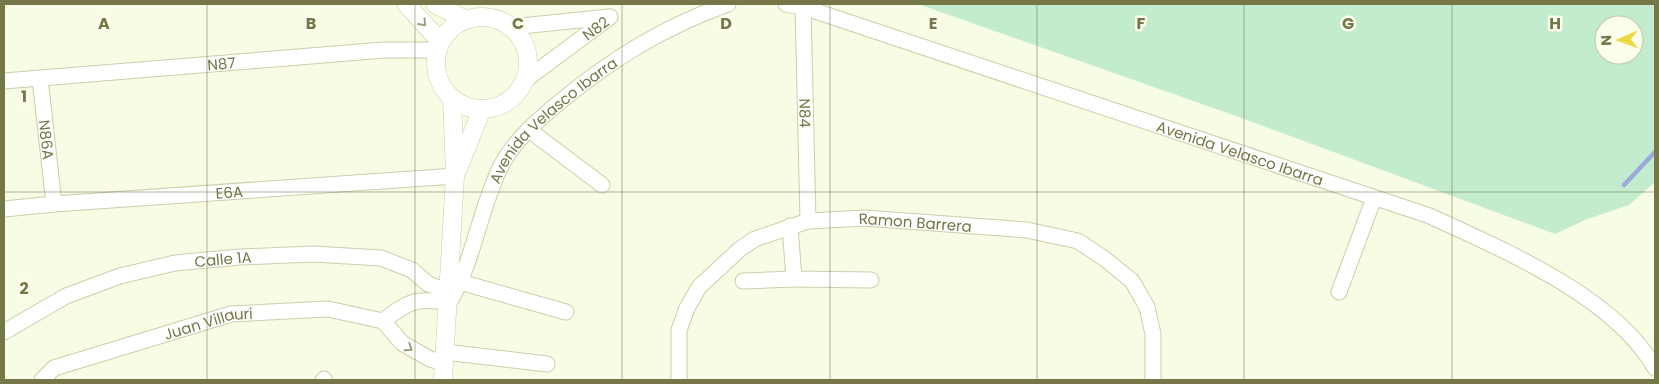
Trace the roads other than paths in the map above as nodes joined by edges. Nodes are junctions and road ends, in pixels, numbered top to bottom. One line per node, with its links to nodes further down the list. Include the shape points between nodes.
1 (406, 4): 8 (street, one-way to 8)
2 (435, 4): 6 (street)
3 (728, 4): 14 (street, Avenida Velasco Ibarra, via 695,16 621,55)
4 (786, 4): 5 (street, Avenida Velasco Ibarra)
5 (803, 7): 17 (street, Avenida Velasco Ibarra); 20 (street, N84)
6 (466, 20): 7 (street, via 490,17); 8 (street, via 456,24)
7 (511, 27): 10 (street, via 525,46 528,69); 10 (street, N82, via 610,17)
8 (439, 46): 9 (street, N87); 12 (street, via 438,76)
9 (40, 78): 11 (street, N87); 18 (street, N86A)
10 (524, 80): 13 (street, via 519,90 502,104)
11 (4, 81)
12 (452, 98): 13 (street, via 461,104); 15 (street)
13 (482, 109): 15 (street)
14 (529, 130): 16 (street); 25 (street, Avenida Velasco Ibarra, via 500,168)
15 (455, 176): 18 (street, E6A); 25 (street)
16 (602, 185)
17 (1374, 198): 26 (street); 32 (street, Avenida Velasco Ibarra, via 1439,220 1524,260 1571,288 1618,322)
18 (54, 204): 19 (street, E6A)
19 (4, 209)
20 (808, 221): 21 (street, Ramon Barrera); 36 (street, Ramon Barrera, via 865,218 919,221 1027,230 1078,242 1132,281 1147,307 1153,334)
21 (790, 226): 22 (street); 35 (street, Ramon Barrera, via 755,239 740,249 699,288 679,330)
22 (794, 279): 23 (street); 24 (street)
23 (871, 280)
24 (743, 281)
25 (452, 292): 27 (street); 28 (street, via 401,306); 29 (street, Calle 1A, via 428,284 412,270 381,258 313,254 240,257 175,263 120,276 66,296); 30 (street)
26 (1339, 292)
27 (566, 312)
28 (383, 321): 30 (street, one-way to 30, via 402,343 430,359); 33 (street, Juan Villauri, via 328,309 231,314 54,368)
29 (4, 332)
30 (444, 357): 31 (street); 34 (street)
31 (547, 364)
32 (1655, 368)
33 (42, 380)
34 (443, 380)
35 (679, 380)
36 (1153, 380)

